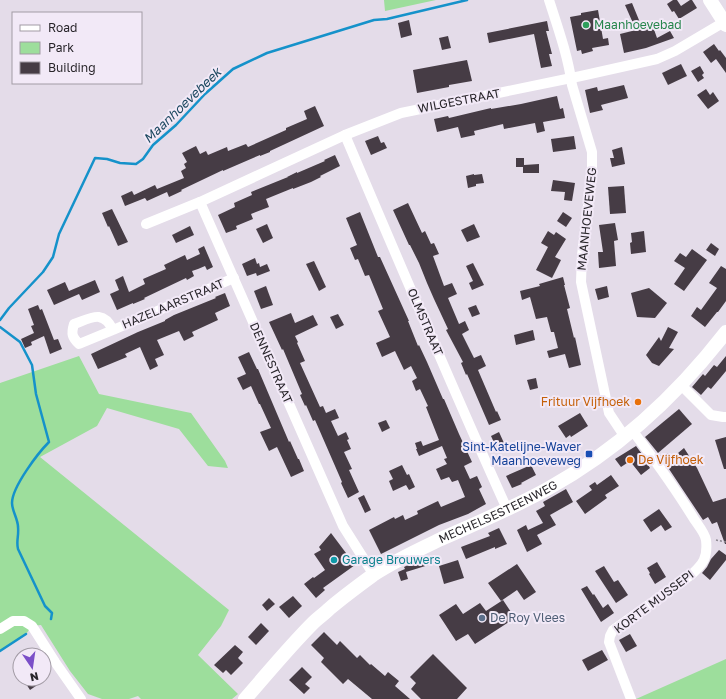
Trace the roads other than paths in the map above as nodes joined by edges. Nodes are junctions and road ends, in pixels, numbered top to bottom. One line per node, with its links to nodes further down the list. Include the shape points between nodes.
1 (549, 0): 4 (street, MAANHOEVEWEG)
2 (710, 0): 3 (main road)
3 (725, 24): 4 (street, WILGESTRAAT, via 675,52 657,59)
4 (571, 78): 5 (street, WILGESTRAAT, via 401,113); 13 (street, MAANHOEVEWEG, via 592,152 581,282 609,413)
5 (344, 135): 6 (street, WILGESTRAAT); 14 (street, OLMSTRAAT)
6 (200, 202): 7 (street); 8 (street, DENNESTRAAT)
7 (146, 224)
8 (234, 278): 9 (street, HAZELAARSTRAAT); 15 (street, DENNESTRAAT, via 344,526)
9 (113, 330)
10 (726, 332): 11 (main road, MECHELSESTEENWEG)
11 (681, 386): 12 (street, via 711,415); 13 (main road, MECHELSESTEENWEG)
12 (726, 417)
13 (628, 434): 14 (main road, MECHELSESTEENWEG, via 588,464 549,488); 19 (street, KORTE MUSSEPI, via 659,466 706,538 706,556 702,565 613,630 610,636 609,642)
14 (507, 509): 15 (main road, MECHELSESTEENWEG, via 412,553)
15 (374, 575): 18 (main road, MECHELSESTEENWEG, via 314,622)
16 (0, 629): 17 (street, via 13,621 24,621 32,626)
17 (81, 699)
18 (245, 699)
19 (631, 699)

